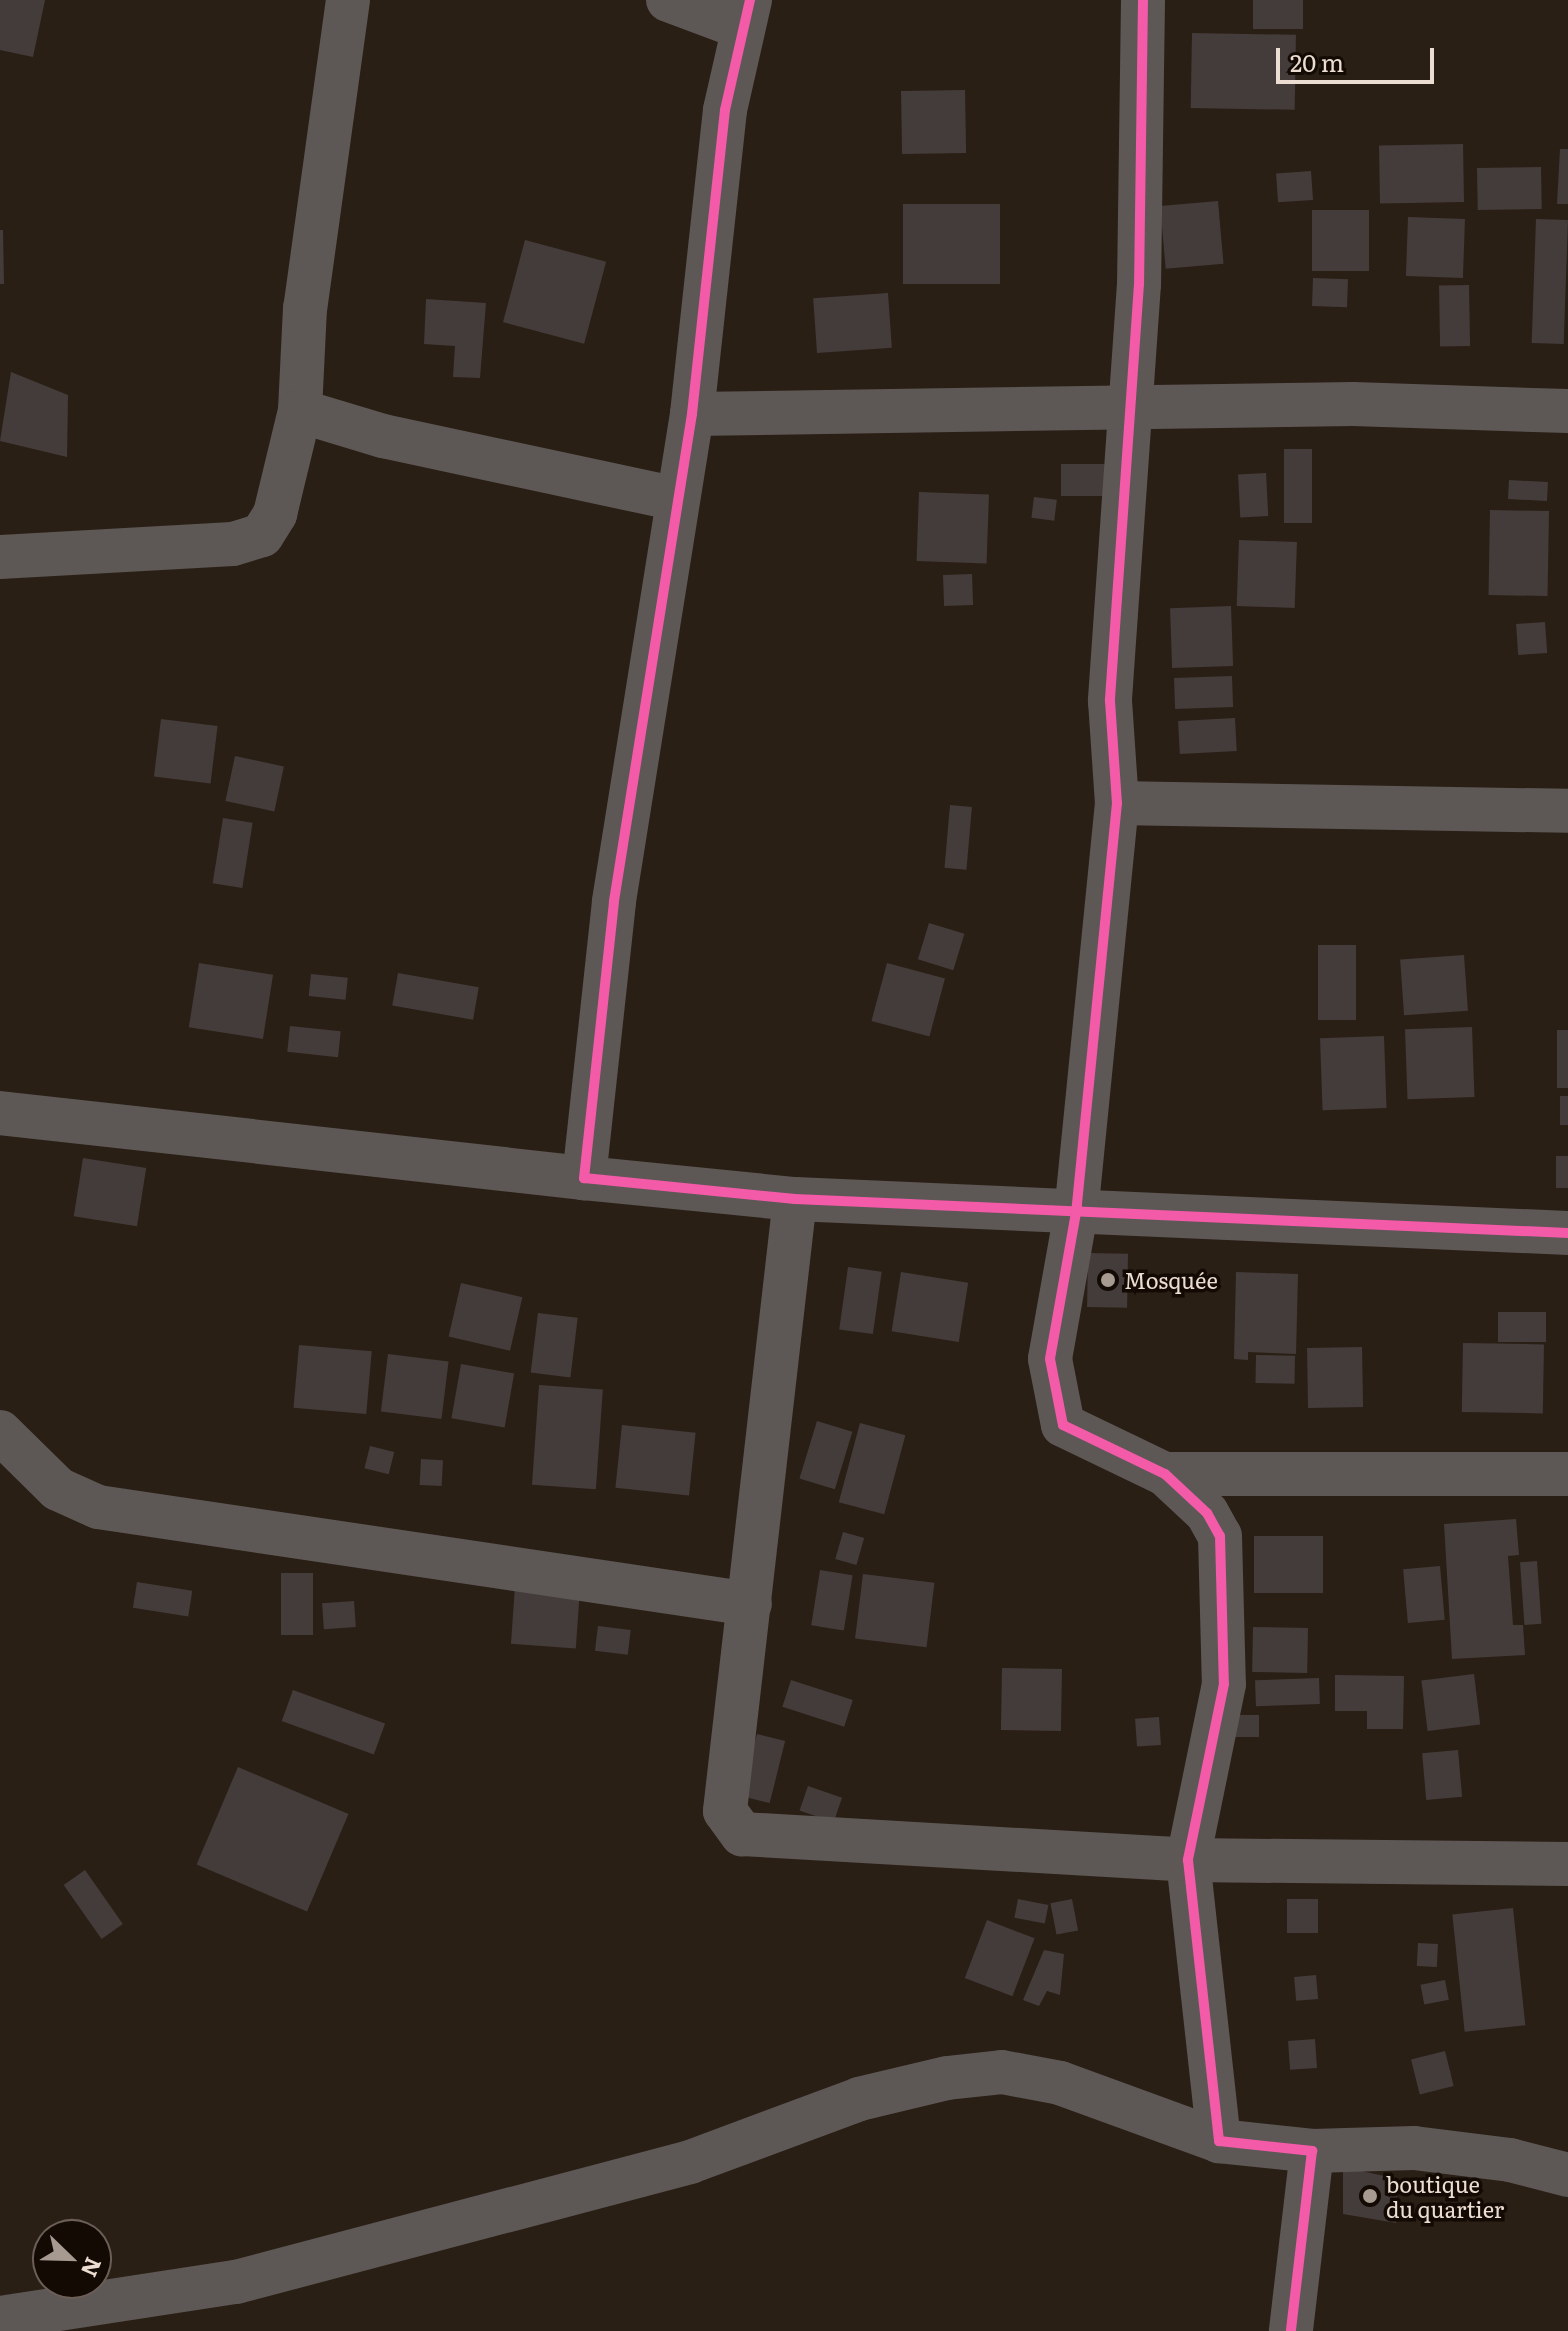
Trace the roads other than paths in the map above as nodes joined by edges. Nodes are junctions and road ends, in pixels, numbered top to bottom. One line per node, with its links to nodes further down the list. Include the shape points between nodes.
1 (348, 0): 6 (street, via 305,308)
2 (668, 0): 4 (street)
3 (1143, 0): 5 (street, via 1139,284)
4 (747, 14): 8 (street, via 725,110)
5 (1126, 408): 7 (street, via 1353,404); 8 (street); 11 (street, via 1110,701)
6 (300, 411): 9 (street, via 383,436); 10 (street, via 275,514 262,535 233,544)
7 (1568, 411)
8 (692, 414): 9 (street)
9 (677, 499): 14 (street, via 614,902)
10 (0, 557)
11 (1117, 803): 12 (street); 16 (street)
12 (1568, 811)
13 (0, 1113): 14 (street)
14 (584, 1178): 15 (street)
15 (795, 1199): 16 (street); 21 (street)
16 (1077, 1207): 17 (street); 19 (street, via 1050,1359 1063,1425)
17 (1568, 1233)
18 (0, 1432): 21 (street, via 58,1489 98,1507)
19 (1165, 1474): 20 (street); 22 (street, via 1207,1513 1222,1553 1224,1684)
20 (1568, 1474)
21 (750, 1604): 22 (street, via 725,1811 742,1834)
22 (1188, 1860): 23 (street); 24 (street)
23 (1568, 1864)
24 (1219, 2141): 25 (street); 27 (street, via 1060,2083 1002,2072 947,2078 859,2099 690,2162 236,2282)
25 (1312, 2151): 26 (street, via 1414,2148 1510,2160); 28 (street)
26 (1568, 2175)
27 (0, 2318)
28 (1291, 2331)

